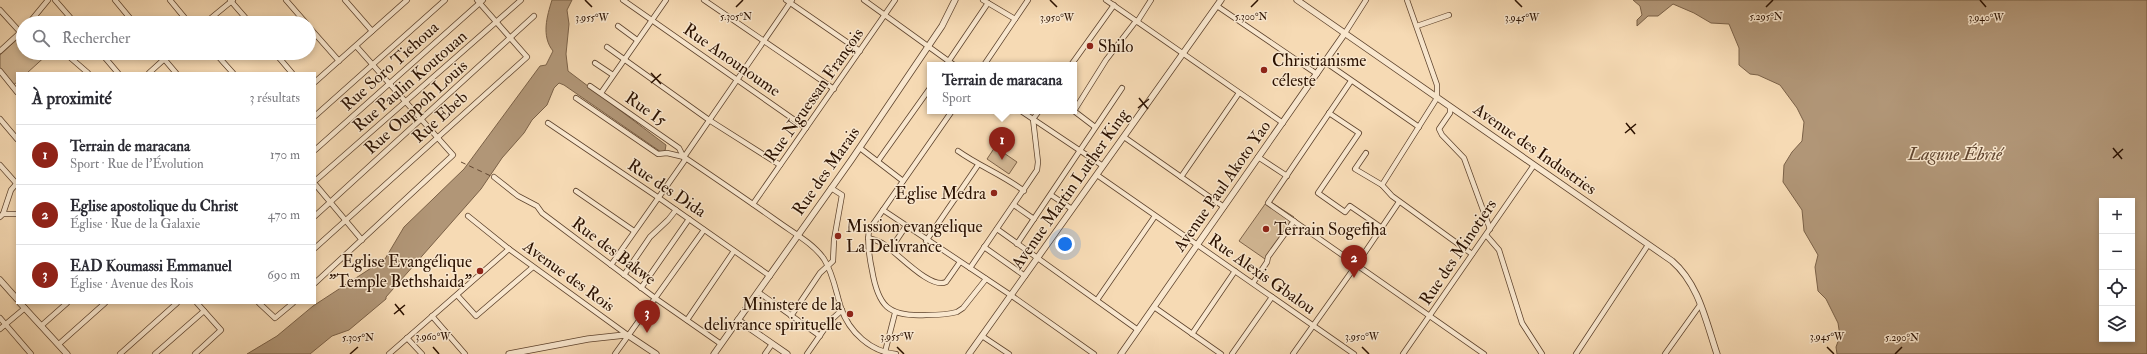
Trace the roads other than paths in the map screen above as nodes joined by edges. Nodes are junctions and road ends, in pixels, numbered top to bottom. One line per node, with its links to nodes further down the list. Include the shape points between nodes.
1 (48, 0): 31 (street)
2 (56, 0): 32 (street)
3 (115, 0): 33 (street)
4 (170, 0): 34 (street)
5 (231, 0): 35 (street); 36 (street)
6 (286, 0): 37 (street)
7 (345, 0): 46 (street)
8 (407, 0): 46 (street)
9 (445, 0): 73 (street)
10 (521, 0): 42 (street, Rue Paulin Koutouan)
11 (623, 0): 40 (street, Rue Anounoume)
12 (704, 0): 52 (street)
13 (864, 0): 29 (street)
14 (895, 0): 29 (street, Rue Nguessan François)
15 (956, 0): 54 (street, Rue des Marais)
16 (1028, 0): 39 (street)
17 (1106, 0): 27 (street)
18 (1151, 0): 41 (street)
19 (1297, 0): 47 (street, Avenue des Industries)
20 (1366, 0): 47 (street)
21 (1407, 0): 45 (street)
22 (480, 1): 42 (street, Rue Ebeb); 86 (street, Rue Soro Tiehoua)
23 (664, 1): 40 (street)
24 (789, 1): 52 (street); 57 (street)
25 (985, 1): 39 (street); 68 (street)
26 (1219, 2): 58 (street, Avenue Martin Luther King); 81 (street)
27 (1114, 5): 41 (street); 70 (street)
28 (0, 10): 43 (street)
29 (886, 15): 54 (street); 57 (street, Rue Nguessan François)
30 (1449, 15): 45 (street)
31 (37, 16)
32 (69, 16)
33 (128, 16)
34 (183, 16)
35 (213, 16)
36 (244, 16)
37 (300, 16)
38 (534, 16): 50 (street, Rue Ouppoh Louis)
39 (1015, 19): 69 (street)
40 (652, 20): 51 (street); 83 (street, Rue Anounoume)
41 (1136, 21): 58 (street); 97 (street, via 1106,60)
42 (496, 22): 50 (street, Rue Ebeb); 96 (street, Rue Paulin Koutouan)
43 (16, 26)
44 (618, 26): 51 (street)
45 (1417, 26): 95 (street, via 1437,85)
46 (372, 31): 53 (street)
47 (1346, 33): 71 (street, Avenue Paul Akoto Yao); 95 (street, Avenue des Industries)
48 (316, 35): 66 (street)
49 (16, 37): 56 (street)
50 (511, 39): 107 (street, Rue Ouppoh Louis); 116 (street, Rue Ebeb, via 527,58)
51 (638, 40): 65 (street)
52 (763, 40): 83 (street); 89 (street)
53 (356, 46): 66 (street); 73 (street)
54 (929, 46): 67 (street); 117 (street, Rue des Marais)
55 (607, 48): 65 (street)
56 (0, 51)
57 (860, 51): 89 (street, Rue Nguessan François)
58 (1183, 53): 93 (street); 114 (street, Avenue Martin Luther King)
59 (73, 60): 75 (street)
60 (107, 60): 76 (street)
61 (163, 60): 77 (street)
62 (165, 60): 78 (street)
63 (221, 60): 79 (street)
64 (281, 60): 80 (street)
65 (624, 60): 82 (street); 108 (street)
66 (338, 61): 84 (street)
67 (946, 62)
68 (948, 62)
69 (986, 62)
70 (1074, 62)
71 (1324, 62): 81 (street, Avenue Paul Akoto Yao); 85 (street)
72 (595, 63): 82 (street)
73 (373, 65): 86 (street); 104 (street)
74 (0, 71): 90 (street)
75 (87, 72)
76 (117, 72)
77 (150, 72)
78 (175, 72)
79 (232, 72)
80 (291, 72)
81 (1317, 74): 110 (street, Avenue Paul Akoto Yao)
82 (613, 75): 92 (street)
83 (736, 80): 108 (street); 113 (street, Rue Anounoume)
84 (316, 81)
85 (1351, 81): 100 (street); 112 (street)
86 (389, 84): 96 (street); 118 (street, Rue Soro Tiehoua)
87 (590, 86): 92 (street, Rue I5)
88 (1122, 88): 111 (street)
89 (834, 89): 113 (street, Rue Nguessan François)
90 (16, 91)
91 (927, 92): 124 (street)
92 (601, 93): 122 (street, Rue I5, via 679,148)
93 (1239, 93): 110 (street); 133 (street)
94 (576, 98): 122 (street, via 658,154 667,153)
95 (1438, 98): 98 (street, Avenue des Industries); 112 (street)
96 (406, 102): 107 (street); 134 (street, Rue Paulin Koutouan)
97 (1077, 106)
98 (1450, 107): 125 (street, Avenue des Industries); 165 (street, via 1439,129 1464,158)
99 (1077, 113): 111 (street)
100 (1329, 113): 131 (street); 163 (street, via 1359,133 1318,193 1345,212 1350,206)
101 (950, 114): 135 (street)
102 (1026, 114): 106 (street)
103 (1037, 114): 106 (street)
104 (316, 115)
105 (0, 119): 115 (street)
106 (1033, 119): 119 (street); 142 (street, via 1038,166)
107 (421, 120): 116 (street); 145 (street, Rue Ouppoh Louis)
108 (709, 120): 122 (street); 127 (street)
109 (548, 123): 144 (street, Rue des Dida)
110 (1283, 123): 123 (street, Avenue Paul Akoto Yao)
111 (1095, 127): 119 (street)
112 (1418, 127): 139 (street)
113 (806, 128): 127 (street, Rue Nguessan François)
114 (1124, 137): 129 (street, Avenue Martin Luther King); 133 (street)
115 (16, 138)
116 (437, 138): 160 (street, Rue Ebeb); 171 (street, via 453,155)
117 (860, 148): 124 (street); 140 (street, Rue des Marais)
118 (316, 149)
119 (1080, 150): 129 (street); 143 (street)
120 (958, 151): 128 (street)
121 (1366, 153): 139 (street, via 1355,169)
122 (684, 157): 144 (street, via 684,163); 147 (street)
123 (1258, 157): 131 (street); 149 (street, Avenue Paul Akoto Yao)
124 (878, 161): 135 (street)
125 (1534, 164): 165 (street, Rue des Minotiers); 175 (street, Avenue des Industries)
126 (0, 165): 136 (street)
127 (780, 165): 147 (street, Rue Nguessan François)
128 (978, 165): 142 (street); 172 (street)
129 (1103, 166): 130 (street, Avenue Martin Luther King)
130 (1097, 175): 150 (street, Avenue Martin Luther King); 157 (street, Rue Alexis Gbalou)
131 (1287, 176): 161 (street, via 1268,203)
132 (494, 177): 185 (street, Rue des Bakwe, via 518,196 537,206)
133 (1181, 177): 149 (street)
134 (316, 180)
135 (903, 181): 152 (street)
136 (16, 182)
137 (16, 184): 155 (street, via 11,190)
138 (316, 185): 145 (street)
139 (1382, 185): 146 (street)
140 (831, 188): 169 (street, Rue des Marais); 186 (street, via 842,195 834,240 834,261)
141 (576, 191): 167 (street)
142 (1024, 191): 148 (street)
143 (1051, 194): 150 (street); 159 (street)
144 (659, 198): 151 (street, Rue des Dida); 167 (street)
145 (331, 202): 154 (street, Rue Ouppoh Louis); 160 (street)
146 (1399, 202): 163 (street); 181 (street)
147 (753, 204): 169 (street)
148 (1014, 205): 159 (street); 164 (street)
149 (1224, 207): 174 (street, Avenue Paul Akoto Yao)
150 (1072, 209): 182 (street, Avenue Martin Luther King)
151 (676, 210): 158 (street, Rue des Dida); 190 (street, via 650,237)
152 (883, 210): 162 (street); 170 (street, via 869,230)
153 (16, 214): 155 (street)
154 (316, 215)
155 (1, 216)
156 (468, 216): 178 (street, Avenue des Rois)
157 (1155, 216): 174 (street, Rue Alexis Gbalou); 204 (street)
158 (689, 219): 166 (street, Rue des Dida); 197 (street)
159 (1034, 219): 173 (street)
160 (346, 220): 171 (street); 176 (street, Rue Ebeb)
161 (1294, 221): 184 (street); 196 (street, via 1268,256 1267,262)
162 (906, 226): 172 (street); 179 (street)
163 (1382, 228): 184 (street)
164 (997, 229): 173 (street); 177 (street)
165 (1490, 229): 168 (street, Rue des Minotiers)
166 (704, 230): 180 (street, Rue des Dida); 203 (street)
167 (634, 231): 185 (street)
168 (1486, 235): 181 (street, Rue des Minotiers); 264 (street, via 1499,250 1522,323)
169 (798, 236): 186 (street, via 819,253); 191 (street, Rue des Marais)
170 (868, 238): 179 (street); 217 (street, via 878,294 882,302)
171 (362, 240): 195 (street)
172 (926, 241): 183 (street)
173 (1017, 244): 182 (street)
174 (1198, 245): 189 (street, Rue Alexis Gbalou); 213 (street, Avenue Paul Akoto Yao)
175 (1648, 245): 212 (street, Avenue des Industries, via 1672,261 1686,275); 265 (street)
176 (316, 247)
177 (984, 247): 188 (street); 192 (street)
178 (509, 249): 187 (street, Avenue des Rois); 199 (street)
179 (890, 250): 183 (street, via 928,280 940,283 946,282)
180 (734, 251): 191 (street, Rue des Dida); 222 (street)
181 (1472, 254): 220 (street, Rue des Minotiers)
182 (1037, 258): 192 (street, Avenue Martin Luther King); 204 (street)
183 (960, 262): 188 (street)
184 (1357, 264): 220 (street); 225 (street)
185 (611, 265): 190 (street, Rue des Bakwe)
186 (828, 266): 215 (street); 219 (street, via 820,273)
187 (533, 267): 199 (street, via 476,316); 230 (street, Avenue des Rois)
188 (970, 268): 193 (street)
189 (1236, 271): 196 (street, Rue Alexis Gbalou); 229 (street)
190 (624, 275): 197 (street, Rue des Bakwe)
191 (770, 276): 198 (street, Rue des Marais)
192 (1025, 276): 200 (street, Avenue Martin Luther King)
193 (986, 279): 200 (street); 217 (street, via 957,312 908,316)
194 (0, 280): 202 (street)
195 (316, 282)
196 (1253, 283): 201 (street, Rue Alexis Gbalou)
197 (641, 288): 203 (street, Rue des Bakwe)
198 (758, 292): 219 (street); 223 (street, Rue des Marais)
199 (457, 295): 218 (street)
200 (1012, 296): 232 (street, Avenue Martin Luther King); 256 (street)
201 (1272, 297): 225 (street, Rue Alexis Gbalou); 259 (street)
202 (16, 298)
203 (655, 298): 222 (street, Rue des Bakwe); 230 (street)
204 (1097, 300): 228 (street)
205 (21, 304): 214 (street)
206 (66, 304): 226 (street)
207 (104, 304): 234 (street)
208 (176, 304): 240 (street)
209 (197, 304): 216 (street)
210 (260, 304): 211 (street, via 275,318)
211 (292, 304)
212 (1700, 305): 266 (street); 267 (street, Avenue des Industries)
213 (1154, 307): 228 (street, Avenue Paul Akoto Yao); 229 (street)
214 (25, 308): 224 (street); 226 (street)
215 (842, 310): 231 (street, via 830,321); 237 (street, via 858,335 872,347)
216 (204, 311): 241 (street); 242 (street, via 221,330)
217 (894, 313): 237 (street)
218 (432, 316): 233 (street); 245 (street)
219 (791, 316): 231 (street)
220 (1430, 316): 262 (street, Rue des Minotiers); 263 (street)
221 (0, 318): 224 (street)
222 (687, 320): 235 (street, Rue des Bakwe)
223 (738, 320): 235 (street, Rue des Marais); 236 (street)
224 (5, 324): 227 (street); 238 (street)
225 (1313, 325): 260 (street); 261 (street, Rue Alexis Gbalou)
226 (41, 326): 234 (street)
227 (0, 329)
228 (1138, 330): 257 (street, Avenue Paul Akoto Yao)
229 (1192, 334): 258 (street)
230 (629, 336): 246 (street, via 588,339); 247 (street); 248 (street, Avenue des Rois)
231 (820, 336): 252 (street)
232 (982, 336): 254 (street, Avenue Martin Luther King); 255 (street)
233 (407, 338): 243 (street); 244 (street)
234 (59, 344): 239 (street)
235 (721, 344): 249 (street, Rue des Marais)
236 (772, 344): 250 (street); 251 (street)
237 (885, 352): 253 (street)
238 (31, 354)
239 (67, 354)
240 (120, 354)
241 (155, 354)
242 (195, 354)
243 (389, 354)
244 (422, 354)
245 (465, 354)
246 (509, 354)
247 (615, 354)
248 (656, 354)
249 (714, 354)
250 (765, 354)
251 (787, 354)
252 (807, 354)
253 (896, 354)
254 (969, 354)
255 (1009, 354)
256 (1094, 354)
257 (1121, 354)
258 (1221, 354)
259 (1232, 354)
260 (1293, 354)
261 (1354, 354)
262 (1403, 354)
263 (1484, 354)
264 (1542, 354)
265 (1576, 354)
266 (1665, 354)
267 (1717, 354)

